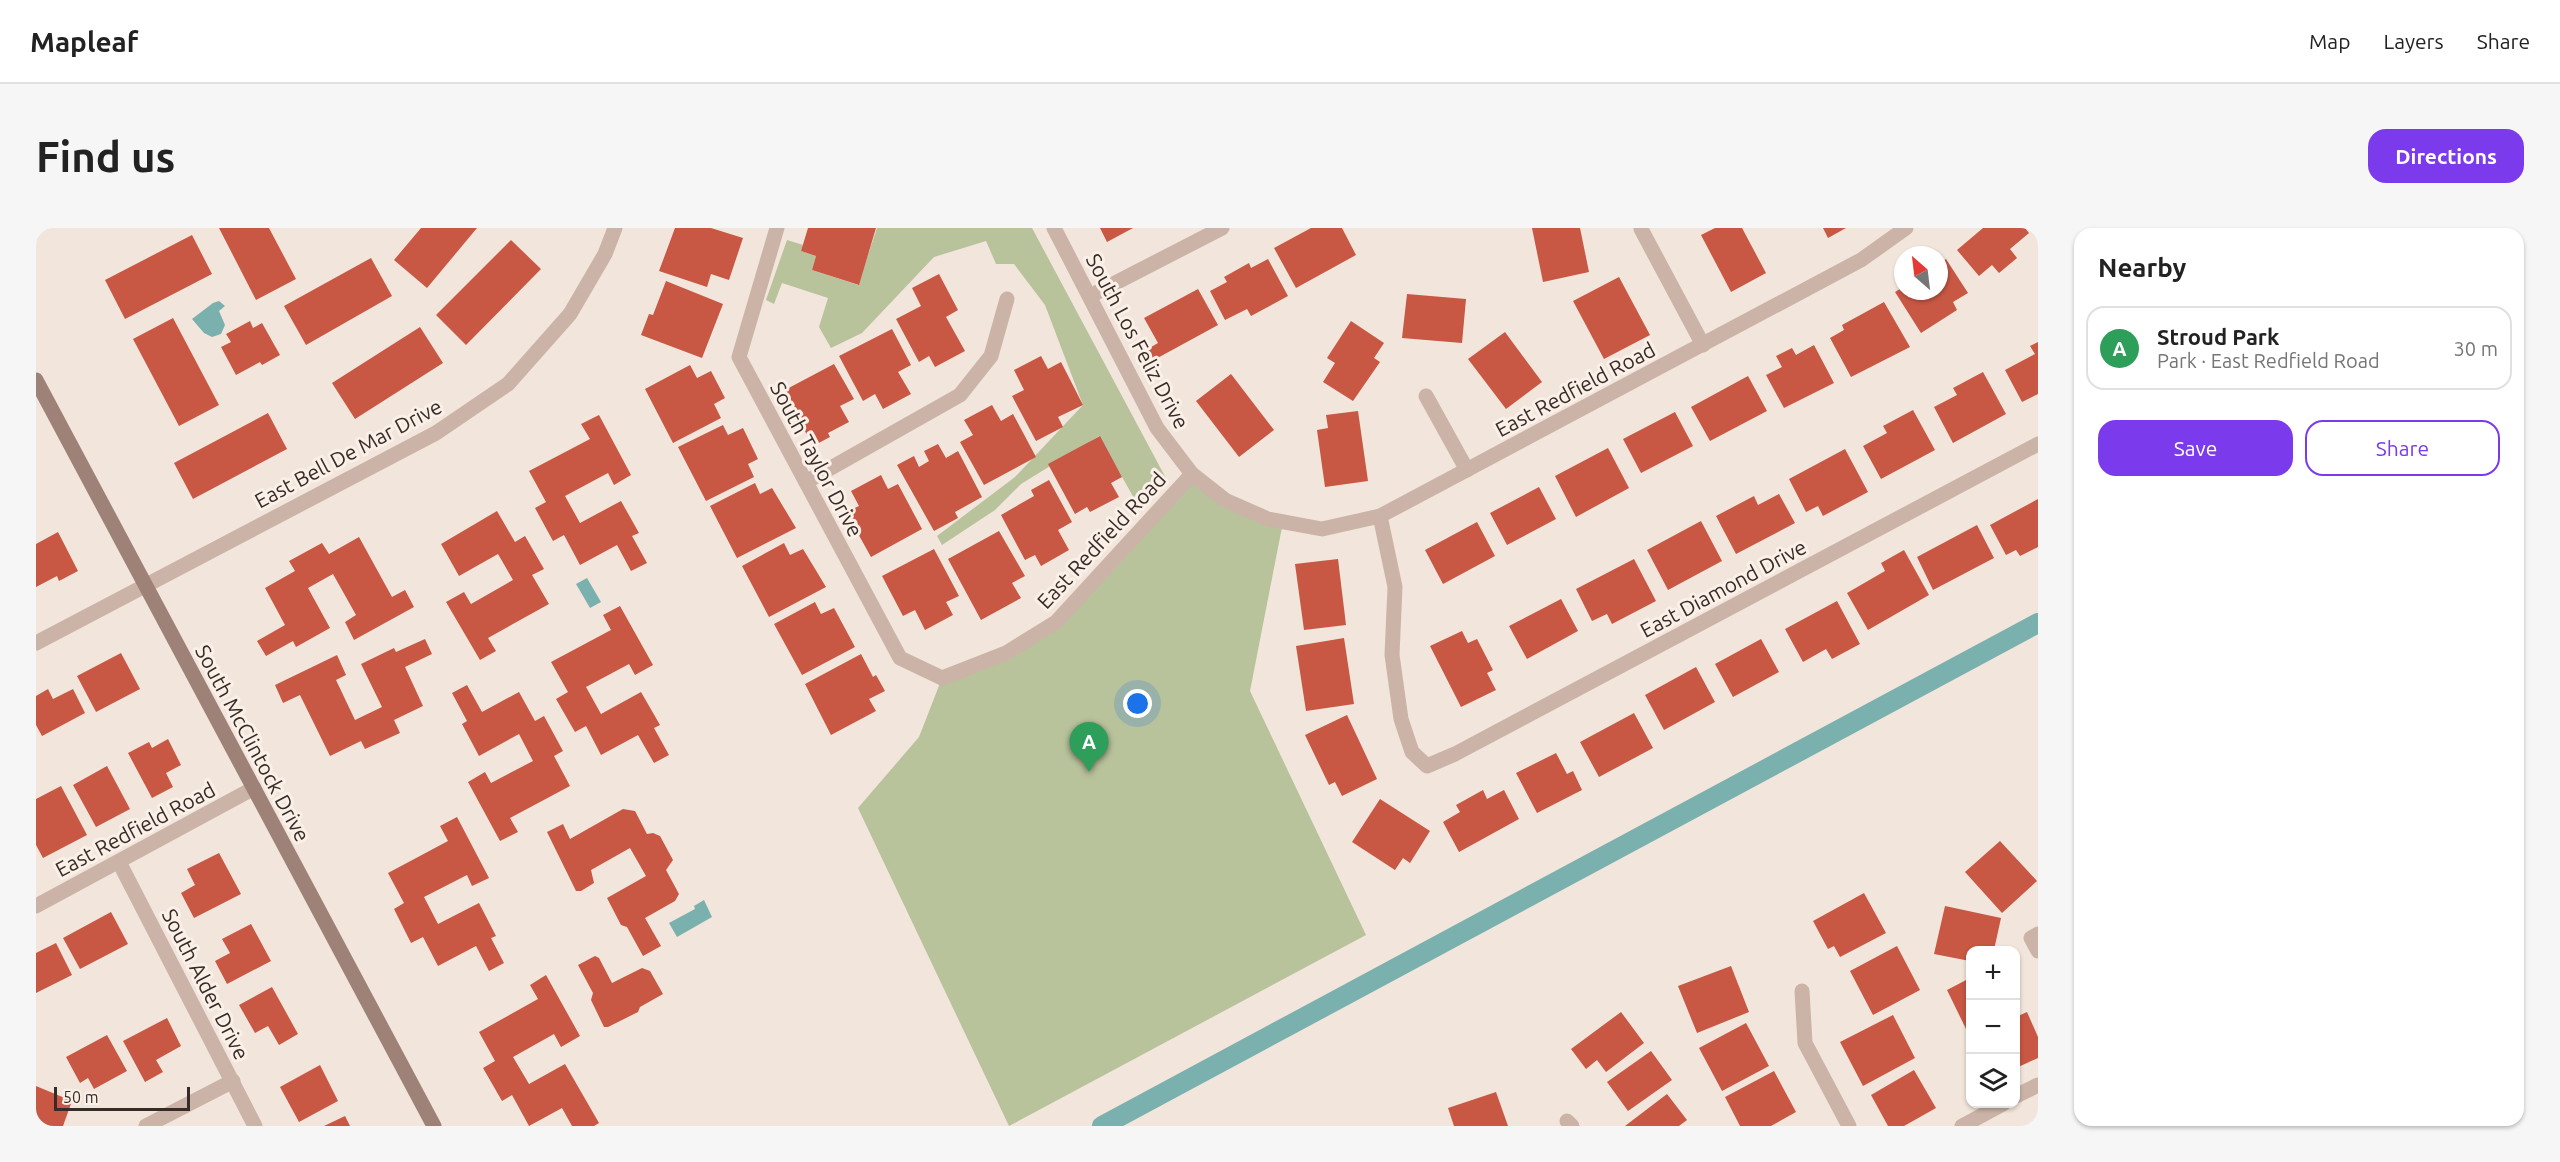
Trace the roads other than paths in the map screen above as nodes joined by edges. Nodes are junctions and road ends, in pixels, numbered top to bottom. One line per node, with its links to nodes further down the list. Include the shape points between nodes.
1 (615, 228): 17 (street, East Bell De Mar Drive, via 605,254 570,314 508,384 436,433)
2 (777, 228): 15 (street, South Taylor Drive, via 739,357)
3 (1054, 228): 7 (street, South Los Feliz Drive)
4 (1222, 228): 7 (street)
5 (1906, 228): 9 (street, East Redfield Road, via 1861,260)
6 (1641, 229): 9 (street)
7 (1090, 296): 14 (street, South Los Feliz Drive, via 1157,428)
8 (1007, 298): 15 (street, via 991,356 960,395)
9 (1703, 345): 13 (street, East Redfield Road)
10 (37, 382): 17 (main road, South McClintock Drive)
11 (1426, 396): 13 (street)
12 (2038, 444): 16 (street, East Diamond Drive, via 1428,766 1412,752 1401,719 1392,655 1395,587)
13 (1467, 470): 16 (street, East Redfield Road)
14 (1192, 474): 16 (street, South Los Feliz Drive, via 1225,500 1268,519 1323,529); 19 (street, East Redfield Road, via 1056,622 1006,653)
15 (806, 482): 19 (street, South Taylor Drive, via 900,658)
16 (1380, 516)
17 (145, 585): 18 (street, East Bell De Mar Drive); 20 (main road, South McClintock Drive)
18 (36, 643)
19 (942, 678)
20 (254, 788): 21 (street, East Redfield Road); 30 (main road, South McClintock Drive)
21 (119, 862): 22 (street, East Redfield Road); 24 (street, South Alder Drive)
22 (36, 906)
23 (1802, 991): 31 (street, via 1805,1043)
24 (233, 1081): 28 (street); 29 (street, South Alder Drive)
25 (2038, 1085): 26 (street)
26 (2020, 1094)
27 (1996, 1108): 32 (street)
28 (146, 1126)
29 (255, 1126)
30 (434, 1126)
31 (1849, 1126)
32 (1962, 1126)

